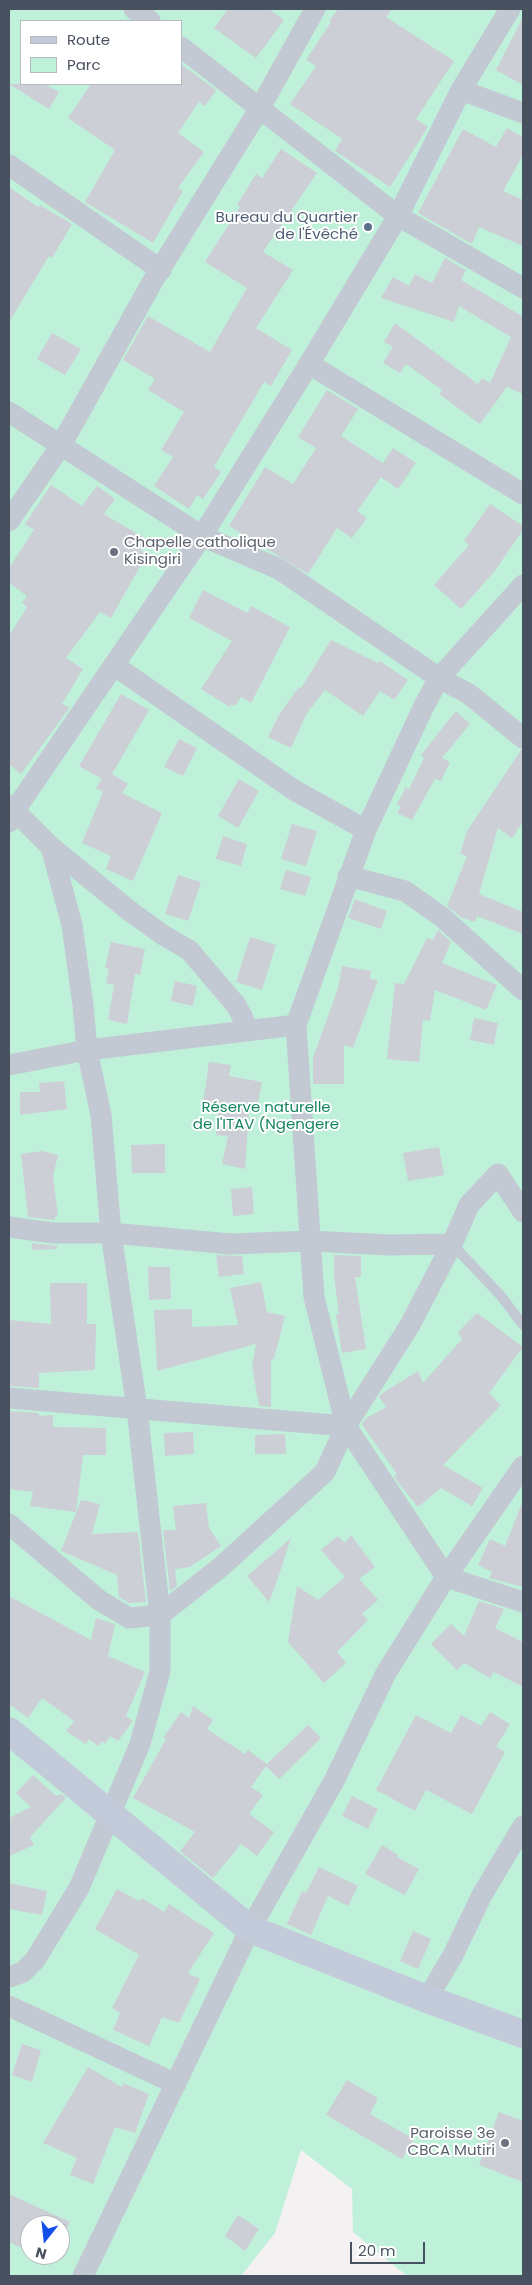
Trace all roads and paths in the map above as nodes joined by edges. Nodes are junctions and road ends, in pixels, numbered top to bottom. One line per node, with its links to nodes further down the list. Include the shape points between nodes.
1 (134, 9): 4 (street)
2 (316, 9): 7 (street)
3 (510, 9): 6 (street)
4 (149, 20)
5 (182, 48): 7 (street)
6 (461, 90): 8 (street); 10 (street)
7 (260, 108): 10 (street); 11 (street)
8 (523, 113)
9 (9, 165): 11 (street)
10 (398, 216): 12 (street); 13 (street)
11 (161, 270): 15 (street)
12 (523, 288)
13 (309, 364): 16 (street); 18 (street)
14 (9, 412): 15 (street)
15 (60, 447): 17 (street); 18 (street)
16 (523, 494)
17 (9, 521)
18 (202, 536): 20 (street); 21 (street, via 279,569)
19 (523, 585): 21 (street)
20 (115, 666): 23 (street); 24 (street, via 294,790)
21 (440, 678): 22 (street, via 469,694); 24 (street)
22 (523, 738)
23 (11, 812): 25 (street)
24 (366, 830): 26 (street)
25 (50, 847): 29 (street, via 131,912 189,950 236,1005); 30 (street, via 72,925)
26 (348, 876): 27 (street, via 406,892 442,916); 28 (street)
27 (523, 990)
28 (296, 1025): 29 (street); 35 (street)
29 (247, 1030): 30 (street)
30 (87, 1050): 31 (street); 34 (street, via 101,1115)
31 (9, 1065)
32 (523, 1212): 36 (street, via 498,1174 469,1205)
33 (9, 1228): 34 (street, via 53,1233)
34 (112, 1233): 35 (street, via 230,1244); 39 (street)
35 (310, 1241): 36 (street); 40 (street, via 314,1297)
36 (452, 1244): 37 (lane, via 501,1296); 40 (street, via 410,1325)
37 (523, 1325)
38 (9, 1398): 39 (street)
39 (137, 1409): 40 (street); 45 (street)
40 (346, 1426): 43 (street); 45 (street, via 324,1472 222,1566)
41 (523, 1466): 43 (street)
42 (9, 1524): 45 (street, via 99,1600 129,1618)
43 (446, 1577): 44 (street); 49 (street, via 386,1673 334,1781)
44 (523, 1602)
45 (160, 1615): 47 (street, via 160,1671 140,1744)
46 (9, 1731): 47 (street)
47 (111, 1813): 49 (street); 50 (street, via 60,1924 35,1960 23,1972)
48 (523, 1826): 51 (street)
49 (250, 1929): 51 (street); 54 (street)
50 (9, 1977)
51 (427, 1999): 53 (street)
52 (11, 2011): 54 (street)
53 (523, 2034)
54 (176, 2084): 55 (street)
55 (83, 2276)

